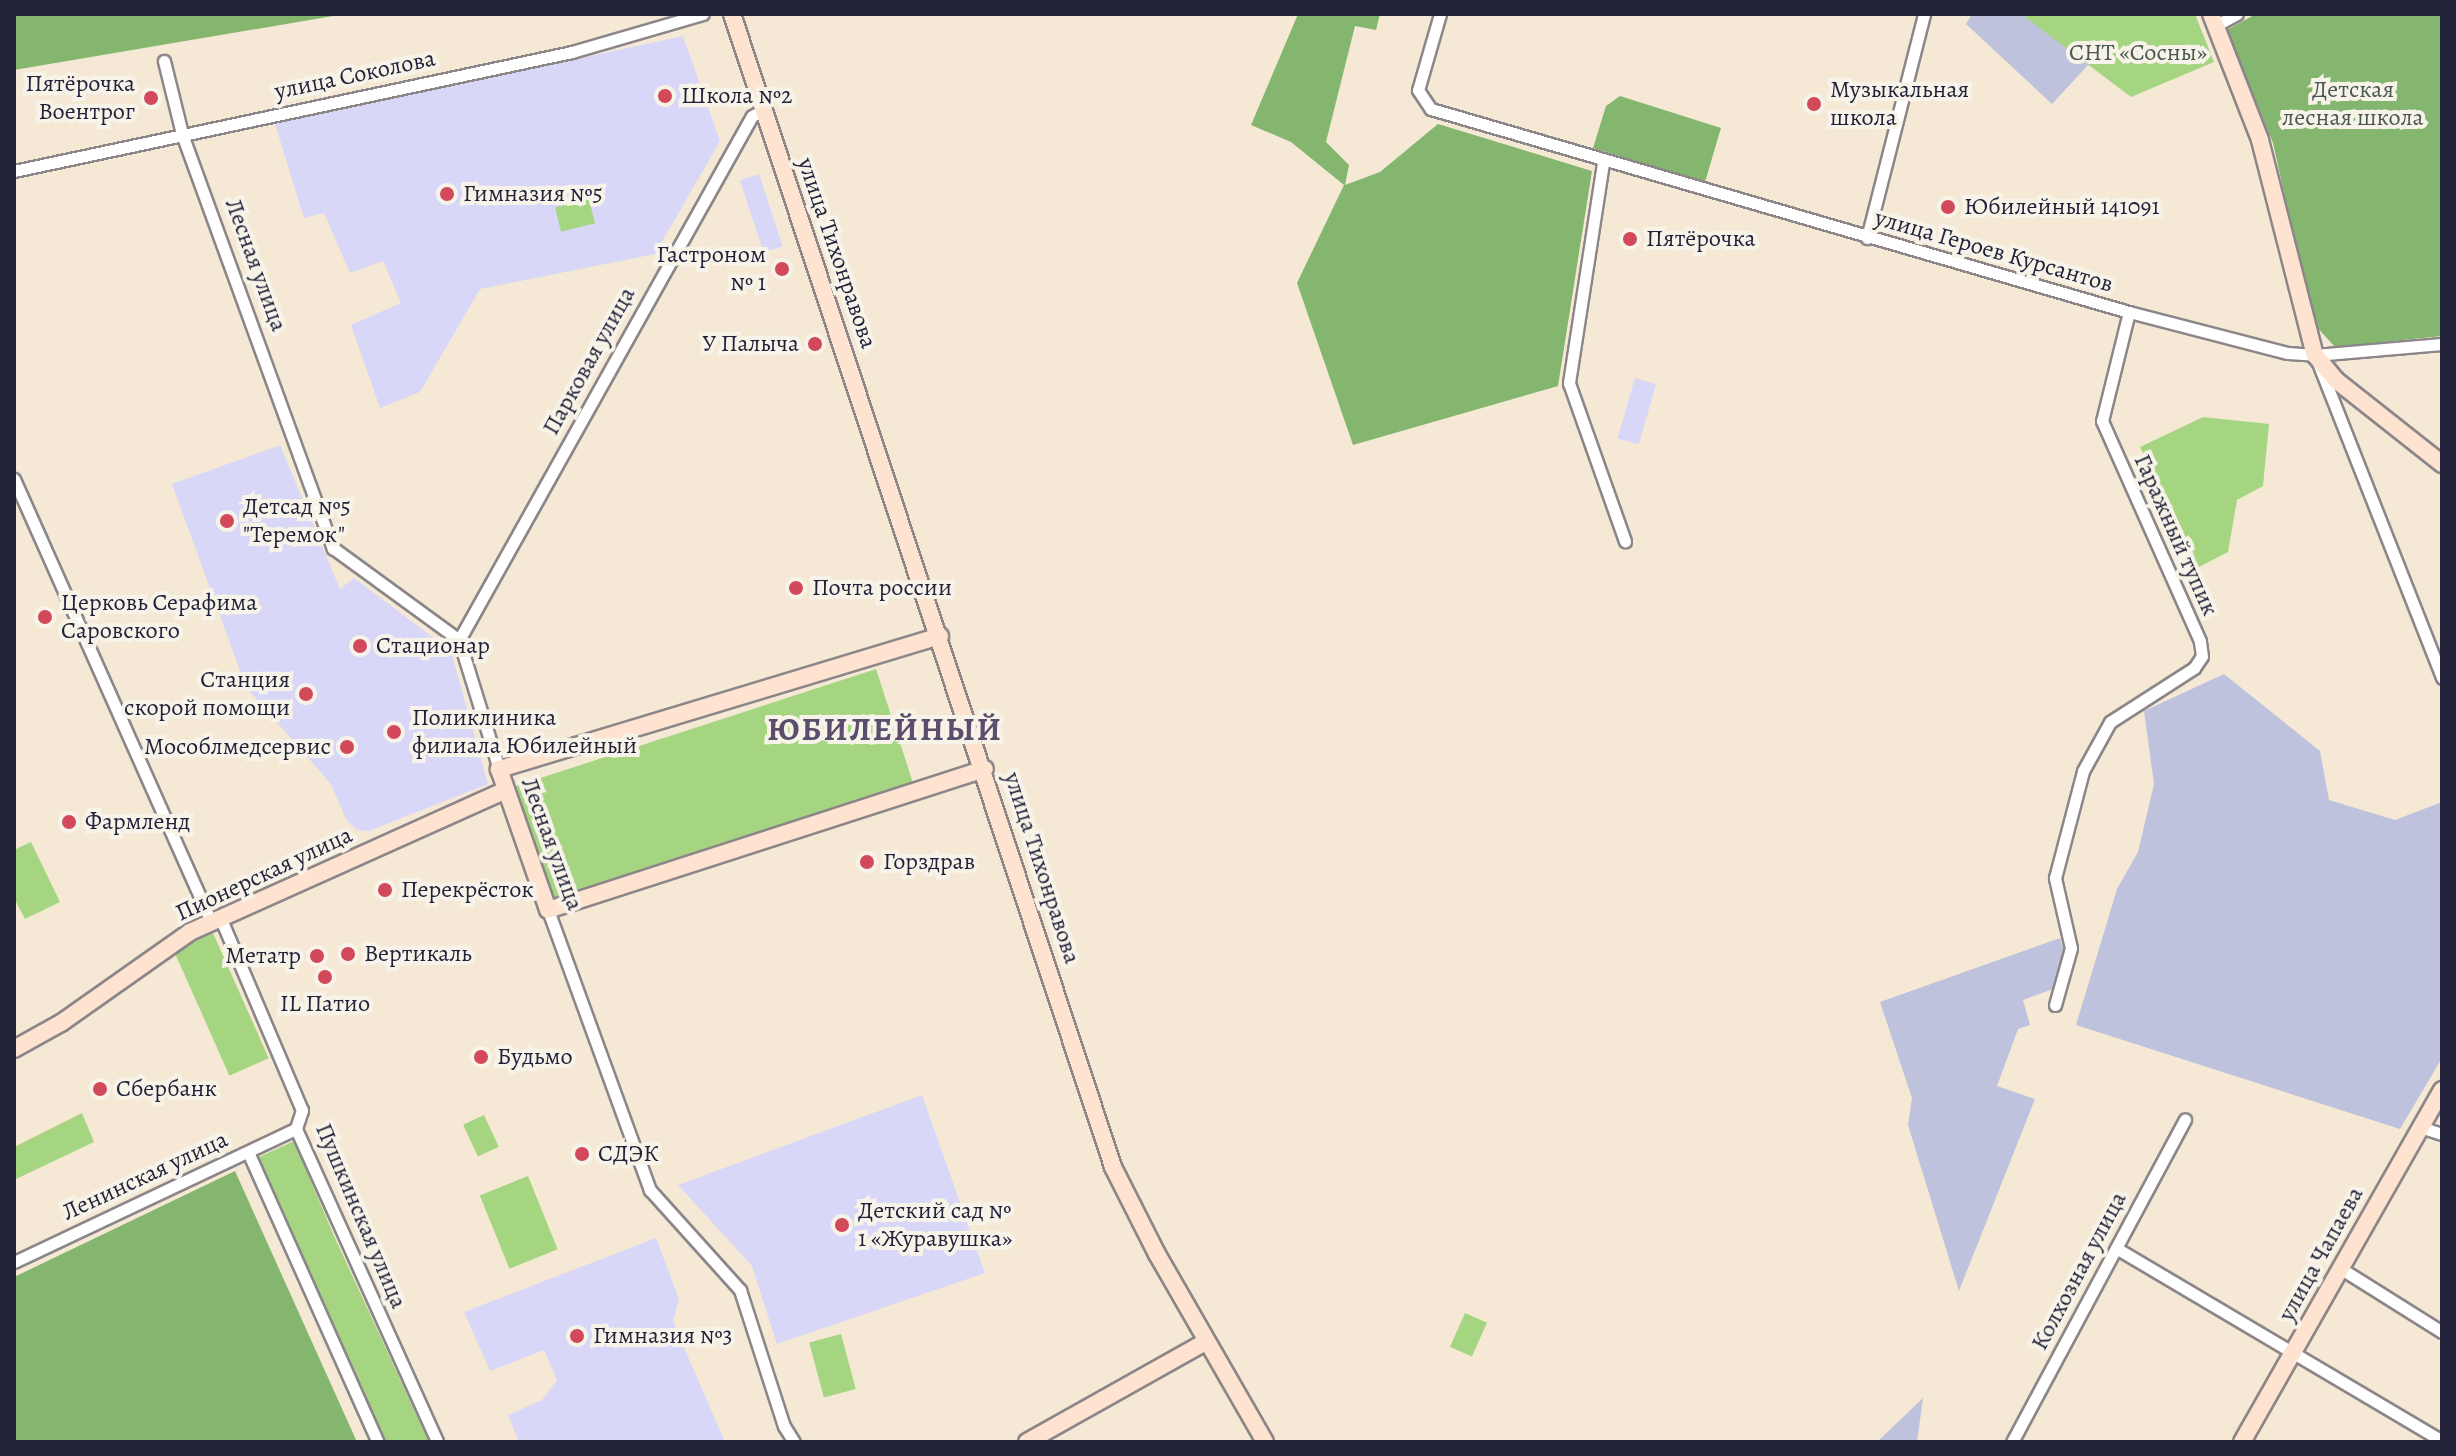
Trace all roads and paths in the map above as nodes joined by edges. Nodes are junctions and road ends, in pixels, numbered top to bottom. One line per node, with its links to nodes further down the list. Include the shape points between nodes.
1 (703, 14): 9 (street, улица Соколова, via 572,52)
2 (732, 14): 8 (street, улица Тихонравова)
3 (1440, 14): 10 (street, улица Героев Курсантов, via 1418,90 1426,106)
4 (1924, 14): 12 (street)
5 (2237, 14): 6 (street)
6 (2213, 20): 15 (street, via 2260,140)
7 (164, 61): 9 (street, Лесная улица)
8 (763, 110): 19 (street, улица Тихонравова); 20 (street, Парковая улица, via 752,116 717,177)
9 (182, 134): 11 (street, улица Соколова); 20 (street, Лесная улица, via 333,548)
10 (1603, 163): 12 (street, улица Героев Курсантов); 18 (street, via 1569,383)
11 (14, 171)
12 (1867, 238): 13 (street, улица Героев Курсантов)
13 (2129, 312): 15 (street, улица Героев Курсантов, via 2288,353); 27 (street, Гаражный тупик, via 2102,421 2200,641 2202,656 2194,668 2110,722 2083,771 2055,878 2071,948)
14 (2442, 344): 15 (street, улица Героев Курсантов)
15 (2315, 355): 16 (street, via 2337,381); 21 (street)
16 (2442, 464)
17 (14, 479): 26 (street, Пушкинская улица)
18 (1625, 541)
19 (940, 636): 22 (street); 23 (street, улица Тихонравова)
20 (459, 640): 22 (street, Лесная улица)
21 (2442, 678)
22 (499, 769): 24 (street, Лесная улица)
23 (985, 769): 25 (street); 39 (street, улица Тихонравова, via 1113,1167)
24 (506, 790): 25 (street, Лесная улица); 26 (street, Пионерская улица)
25 (548, 910): 44 (street, Лесная улица, via 650,1190 740,1290 784,1426)
26 (216, 919): 28 (street, Пионерская улица); 32 (street, Пушкинская улица, via 302,1110)
27 (2055, 1005)
28 (14, 1049)
29 (2442, 1090): 31 (street, улица Чапаева)
30 (2185, 1120): 35 (street, Колхозная улица)
31 (2420, 1127): 33 (street); 37 (street, улица Чапаева)
32 (296, 1129): 34 (street, Ленинская улица); 43 (street, Пушкинская улица)
33 (2442, 1134)
34 (248, 1152): 36 (street, Ленинская улица); 42 (street)
35 (2116, 1248): 40 (street); 47 (street, Колхозная улица)
36 (14, 1262)
37 (2340, 1268): 38 (street); 40 (street, улица Чапаева)
38 (2442, 1332)
39 (1207, 1341): 45 (street); 46 (street, улица Тихонравова)
40 (2292, 1355): 41 (street); 48 (street, улица Чапаева)
41 (2436, 1440)
42 (378, 1442)
43 (437, 1442)
44 (794, 1442)
45 (1027, 1442)
46 (1265, 1442)
47 (2012, 1442)
48 (2242, 1442)

